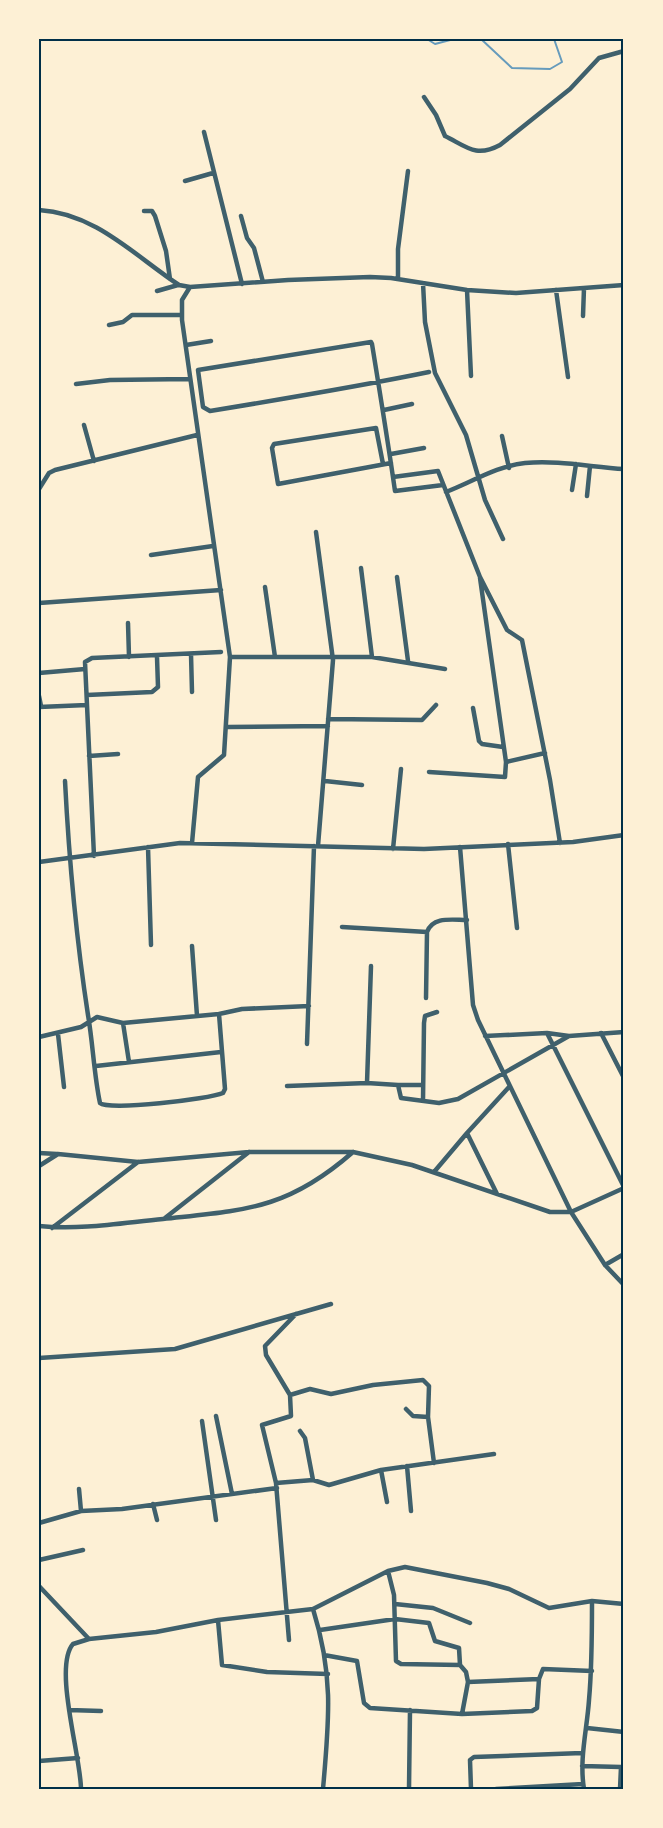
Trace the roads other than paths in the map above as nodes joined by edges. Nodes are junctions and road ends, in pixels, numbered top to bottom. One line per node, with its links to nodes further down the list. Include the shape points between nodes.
1 (624, 51): 2 (street, via 599,58 570,89 488,152 479,153 445,135)
2 (424, 97)
3 (204, 132): 5 (street)
4 (408, 171): 11 (street)
5 (213, 173): 6 (street); 14 (street)
6 (185, 181)
7 (39, 210): 10 (street, via 87,222)
8 (144, 211): 10 (street, via 154,216 166,251)
9 (241, 216): 12 (street)
10 (170, 279): 15 (street)
11 (398, 279): 12 (street); 13 (street)
12 (263, 282): 14 (street)
13 (423, 283): 19 (street); 49 (street, via 425,322 435,373 466,435)
14 (242, 284): 17 (street)
15 (179, 285): 17 (street); 21 (street)
16 (624, 285): 18 (street)
17 (190, 287): 22 (street, via 182,300)
18 (584, 288): 20 (street); 23 (street)
19 (467, 290): 20 (street); 30 (street)
20 (556, 290): 31 (street)
21 (157, 291)
22 (182, 315): 24 (street, via 132,315 123,322); 26 (street)
23 (583, 316)
24 (110, 324)
25 (212, 341): 26 (street)
26 (186, 345): 28 (street)
27 (198, 370): 28 (street); 33 (street, via 368,340); 33 (street, via 202,408 207,411)
28 (189, 371): 32 (street)
29 (429, 372): 33 (street)
30 (471, 376)
31 (568, 377)
32 (189, 379): 34 (street); 38 (street)
33 (379, 383): 36 (street)
34 (76, 384)
35 (412, 404): 36 (street)
36 (384, 410): 41 (street)
37 (84, 425): 42 (street)
38 (197, 435): 42 (street); 58 (street)
39 (502, 436): 47 (street)
40 (424, 448): 41 (street)
41 (391, 454): 43 (street)
42 (94, 461): 52 (street, via 49,473)
43 (392, 463): 45 (street); 50 (street)
44 (576, 464): 46 (street); 47 (street, via 525,463); 53 (street)
45 (384, 465): 45 (street, via 376,428 274,444 272,448 278,484)
46 (590, 466): 48 (street); 55 (street)
47 (508, 468): 49 (street)
48 (624, 469)
49 (478, 476): 54 (street); 57 (street)
50 (393, 477): 51 (street, via 438,471); 51 (street, via 395,491)
51 (443, 485): 54 (street)
52 (39, 489)
53 (572, 490)
54 (446, 492): 61 (street)
55 (587, 496)
56 (316, 532): 69 (street)
57 (503, 539)
58 (213, 546): 59 (street); 64 (street)
59 (151, 555)
60 (361, 568): 74 (street)
61 (480, 576): 89 (street); 90 (street, via 507,630 522,640)
62 (397, 577): 75 (street)
63 (266, 587): 73 (street)
64 (221, 590): 65 (street); 72 (street)
65 (39, 603)
66 (128, 623): 70 (street)
67 (221, 652): 68 (street)
68 (190, 654): 71 (street); 79 (street)
69 (332, 656): 73 (street); 74 (street); 86 (street)
70 (129, 657): 71 (street); 76 (street, via 88,659)
71 (157, 657): 80 (street, via 156,690)
72 (230, 657): 73 (street); 88 (street)
73 (275, 657)
74 (372, 657): 75 (street)
75 (408, 661): 77 (street)
76 (85, 669): 78 (street); 80 (street)
77 (446, 669)
78 (39, 673)
79 (192, 692)
80 (87, 695): 82 (street)
81 (39, 696): 84 (street)
82 (87, 705): 84 (street); 92 (street)
83 (436, 705): 86 (street, via 422,720)
84 (40, 706)
85 (473, 708): 89 (street, via 479,741)
86 (328, 719): 87 (street)
87 (328, 726): 88 (street); 97 (street)
88 (228, 727): 100 (street, via 224,755 198,777)
89 (503, 747): 93 (street)
90 (545, 753): 93 (street); 101 (street)
91 (118, 754): 92 (street)
92 (89, 756): 107 (street)
93 (506, 762): 95 (street, via 505,777)
94 (401, 769): 106 (street)
95 (429, 772)
96 (65, 781): 108 (street)
97 (325, 781): 98 (street); 103 (street)
98 (363, 785)
99 (624, 835): 101 (street)
100 (192, 843): 103 (street); 104 (street)
101 (560, 843): 102 (street)
102 (508, 844): 105 (street); 112 (street)
103 (316, 846): 106 (street); 118 (street)
104 (148, 847): 107 (street); 114 (street)
105 (460, 847): 106 (street); 110 (street)
106 (393, 849)
107 (94, 856): 108 (street)
108 (69, 858): 109 (street); 122 (street)
109 (39, 862)
110 (467, 920): 113 (street, via 437,920); 128 (street, via 473,1005)
111 (342, 927): 113 (street)
112 (517, 928)
113 (427, 932): 117 (street)
114 (151, 945)
115 (192, 946): 121 (street)
116 (371, 966): 139 (street)
117 (426, 998)
118 (309, 1006): 120 (street); 131 (street)
119 (437, 1012): 141 (street, via 425,1016)
120 (219, 1014): 121 (street); 133 (street)
121 (197, 1016): 123 (street)
122 (88, 1017): 123 (street); 127 (street, via 81,1027); 135 (street)
123 (123, 1023): 134 (street)
124 (601, 1032): 125 (street); 129 (street); 136 (street)
125 (624, 1032)
126 (547, 1033): 128 (street); 129 (street); 132 (street)
127 (58, 1034): 130 (street); 143 (street)
128 (485, 1036): 137 (street)
129 (569, 1036): 132 (street)
130 (39, 1037)
131 (307, 1044)
132 (553, 1045): 137 (street); 154 (street)
133 (221, 1052): 134 (street); 135 (street, via 223,1093 165,1102 102,1106)
134 (129, 1062): 135 (street)
135 (96, 1066)
136 (622, 1070): 138 (street)
137 (501, 1072): 144 (street); 145 (street, via 450,1102)
138 (624, 1078)
139 (367, 1083): 140 (street); 142 (street)
140 (398, 1085): 141 (street); 145 (street, via 401,1098)
141 (423, 1085): 145 (street)
142 (287, 1086)
143 (64, 1087)
144 (509, 1087): 146 (street); 156 (street)
145 (423, 1101)
146 (467, 1133): 153 (street); 155 (street)
147 (249, 1152): 148 (street); 151 (street); 157 (street)
148 (353, 1152): 153 (street); 157 (street, via 304,1187 272,1202 218,1215)
149 (39, 1153): 150 (street)
150 (58, 1154): 151 (street); 152 (street)
151 (138, 1162): 159 (street)
152 (39, 1166)
153 (434, 1172): 155 (street)
154 (624, 1188): 156 (street)
155 (497, 1194): 156 (street, via 550,1212)
156 (571, 1212): 161 (street)
157 (165, 1218): 159 (street)
158 (39, 1226): 159 (street)
159 (52, 1228)
160 (624, 1254): 161 (street)
161 (605, 1265): 162 (street)
162 (624, 1285)
163 (331, 1304): 164 (street)
164 (297, 1313): 165 (street, via 168,1350); 166 (street, via 266,1346 266,1355)
165 (39, 1358)
166 (290, 1395): 169 (street, via 310,1389 331,1394 423,1380 429,1386); 177 (street, via 291,1416 262,1428)
167 (406, 1409): 169 (street, via 413,1416)
168 (216, 1416): 179 (street)
169 (429, 1417): 173 (street)
170 (202, 1421): 180 (street)
171 (300, 1431): 176 (street, via 305,1438)
172 (494, 1454): 173 (street)
173 (434, 1463): 174 (street)
174 (407, 1466): 175 (street); 183 (street)
175 (381, 1470): 176 (street, via 329,1485); 181 (street)
176 (313, 1480): 177 (street)
177 (276, 1486): 179 (street); 196 (street)
178 (79, 1490): 184 (street)
179 (232, 1494): 180 (street)
180 (213, 1497): 182 (street); 186 (street)
181 (387, 1502)
182 (153, 1504): 184 (street); 185 (street)
183 (411, 1510)
184 (81, 1511): 187 (street)
185 (157, 1520)
186 (216, 1520)
187 (39, 1523)
188 (83, 1550): 189 (street)
189 (39, 1560)
190 (388, 1572): 192 (street, via 405,1567 456,1575 509,1589 549,1608); 193 (street); 195 (street)
191 (39, 1586): 201 (street)
192 (592, 1601): 194 (street); 205 (street)
193 (395, 1604): 197 (street); 199 (street, via 433,1608)
194 (624, 1605)
195 (313, 1609): 196 (street); 200 (street)
196 (287, 1612): 198 (street); 202 (street)
197 (394, 1619): 200 (street); 204 (street, via 430,1624 435,1641 459,1648); 204 (street, via 399,1663)
198 (218, 1620): 201 (street); 206 (street, via 222,1665 267,1672)
199 (470, 1623)
200 (320, 1630): 203 (street)
201 (89, 1639): 209 (street, via 73,1644 68,1653)
202 (289, 1640)
203 (324, 1655): 206 (street); 210 (street, via 357,1661 366,1706)
204 (460, 1665): 208 (street)
205 (592, 1671): 207 (street, via 543,1669); 213 (street)
206 (328, 1674): 221 (street, via 330,1705)
207 (539, 1679): 208 (street); 212 (street, via 535,1710)
208 (468, 1682): 212 (street)
209 (69, 1710): 211 (street); 216 (street)
210 (410, 1710): 212 (street); 222 (street)
211 (101, 1711)
212 (462, 1713)
213 (587, 1728): 214 (street); 215 (street)
214 (624, 1732)
215 (582, 1753): 218 (street); 223 (street, via 474,1757 470,1760)
216 (78, 1758): 217 (street); 220 (street)
217 (39, 1761)
218 (582, 1766): 219 (street); 225 (street, via 621,1767)
219 (584, 1786): 224 (street)
220 (81, 1789)
221 (324, 1789)
222 (409, 1789)
223 (471, 1789)
224 (496, 1789)
225 (620, 1789)

